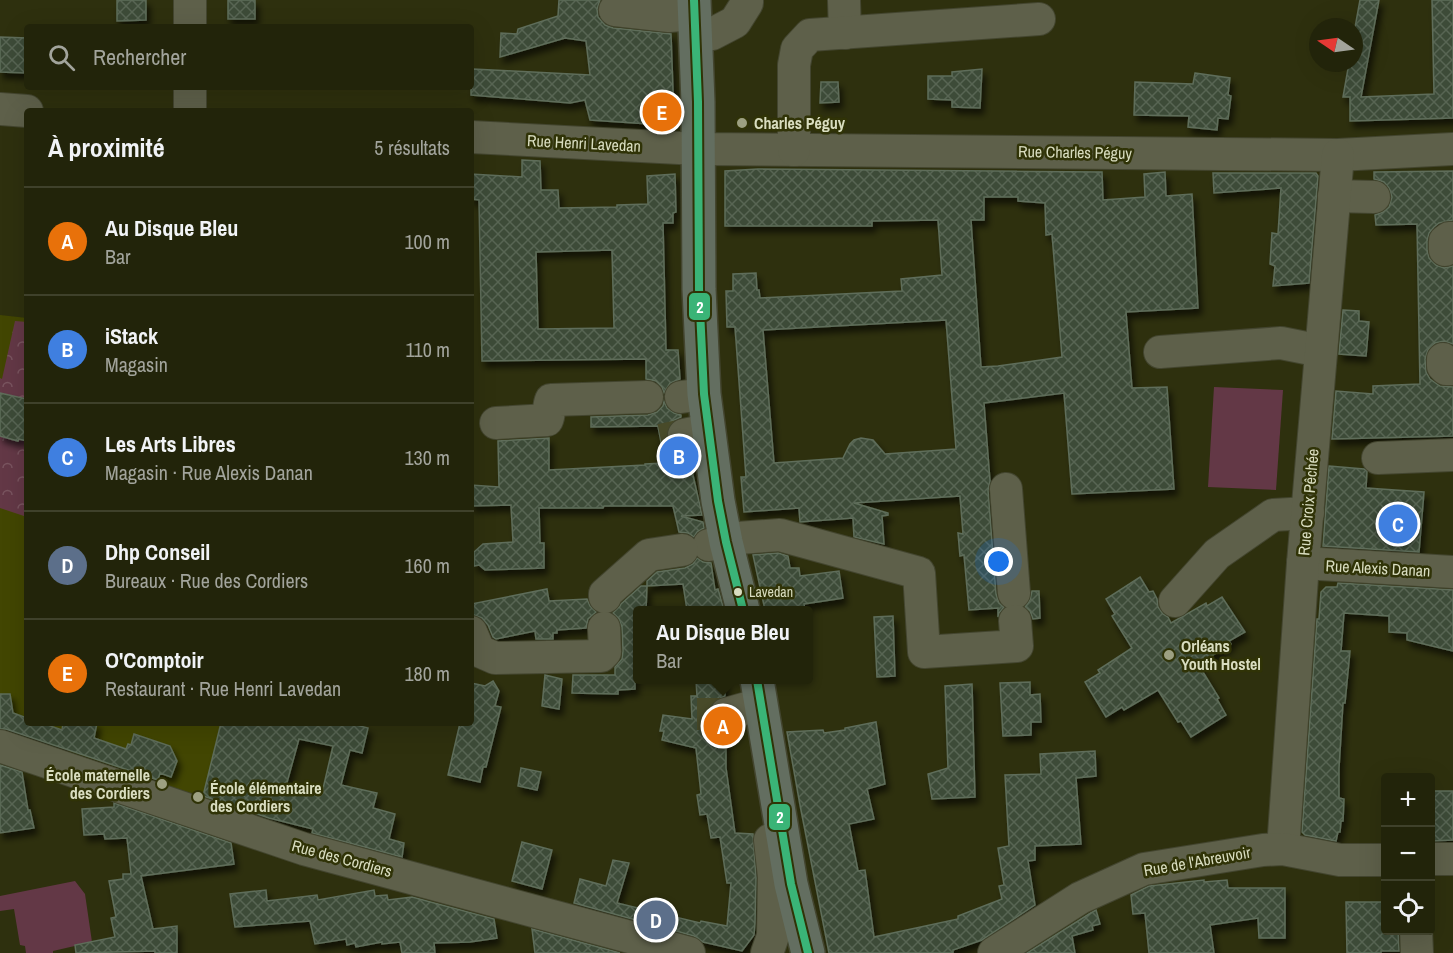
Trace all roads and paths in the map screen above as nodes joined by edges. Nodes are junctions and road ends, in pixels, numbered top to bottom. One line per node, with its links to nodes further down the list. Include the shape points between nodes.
1 (190, 0): 7 (street)
2 (747, 0): 5 (street, via 735,22 712,34)
3 (844, 0): 8 (street)
4 (615, 10): 5 (street)
5 (694, 17): 14 (main road)
6 (1039, 20): 8 (street)
7 (190, 24)
8 (845, 33): 16 (street, via 810,35 797,49)
9 (190, 90): 10 (street)
10 (190, 108)
11 (0, 109): 12 (street)
12 (24, 111)
13 (474, 137): 14 (street, Rue Henri Lavedan)
14 (698, 149): 16 (street, Rue Charles Péguy); 28 (main road, via 699,289 692,395 696,432 718,501)
15 (1453, 149): 17 (street, Rue Charles Péguy)
16 (794, 150): 17 (street, Rue Charles Péguy)
17 (1338, 155): 18 (street, Rue Croix Pêchée)
18 (1334, 196): 19 (street); 20 (street, Rue Croix Pêchée)
19 (1374, 197)
20 (1321, 351): 21 (street, via 1281,343); 27 (street, Rue Croix Pêchée)
21 (1160, 352)
22 (647, 398): 23 (street, via 551,400 547,420)
23 (496, 423)
24 (1453, 455): 25 (street)
25 (1378, 458)
26 (1006, 489): 28 (street, via 1017,646 924,652 919,573 780,536 738,538)
27 (1308, 513): 29 (street, Rue Croix Pêchée); 31 (street, via 1273,515 1218,554)
28 (706, 546): 32 (main road); 33 (street, via 649,555 605,594 605,652 601,656 495,658 479,651)
29 (1303, 563): 30 (street, Rue Alexis Danan); 36 (street, Rue Croix Pêchée)
30 (1453, 572)
31 (1175, 601)
32 (741, 606)
33 (474, 639)
34 (748, 697): 40 (main road); 43 (street, via 763,778 774,877 773,936)
35 (0, 746): 42 (street, Rue des Cordiers, via 304,849)
36 (1283, 849): 39 (street, Rue de l'Abreuvoir, via 1340,860); 46 (street, Rue de l'Abreuvoir, via 1144,869 1080,898)
37 (1435, 859): 38 (street)
38 (1453, 859)
39 (1381, 860)
40 (791, 884): 44 (main road); 45 (main road)
41 (1416, 935): 47 (street)
42 (689, 953)
43 (767, 953)
44 (786, 953)
45 (808, 953)
46 (994, 953)
47 (1417, 953)

